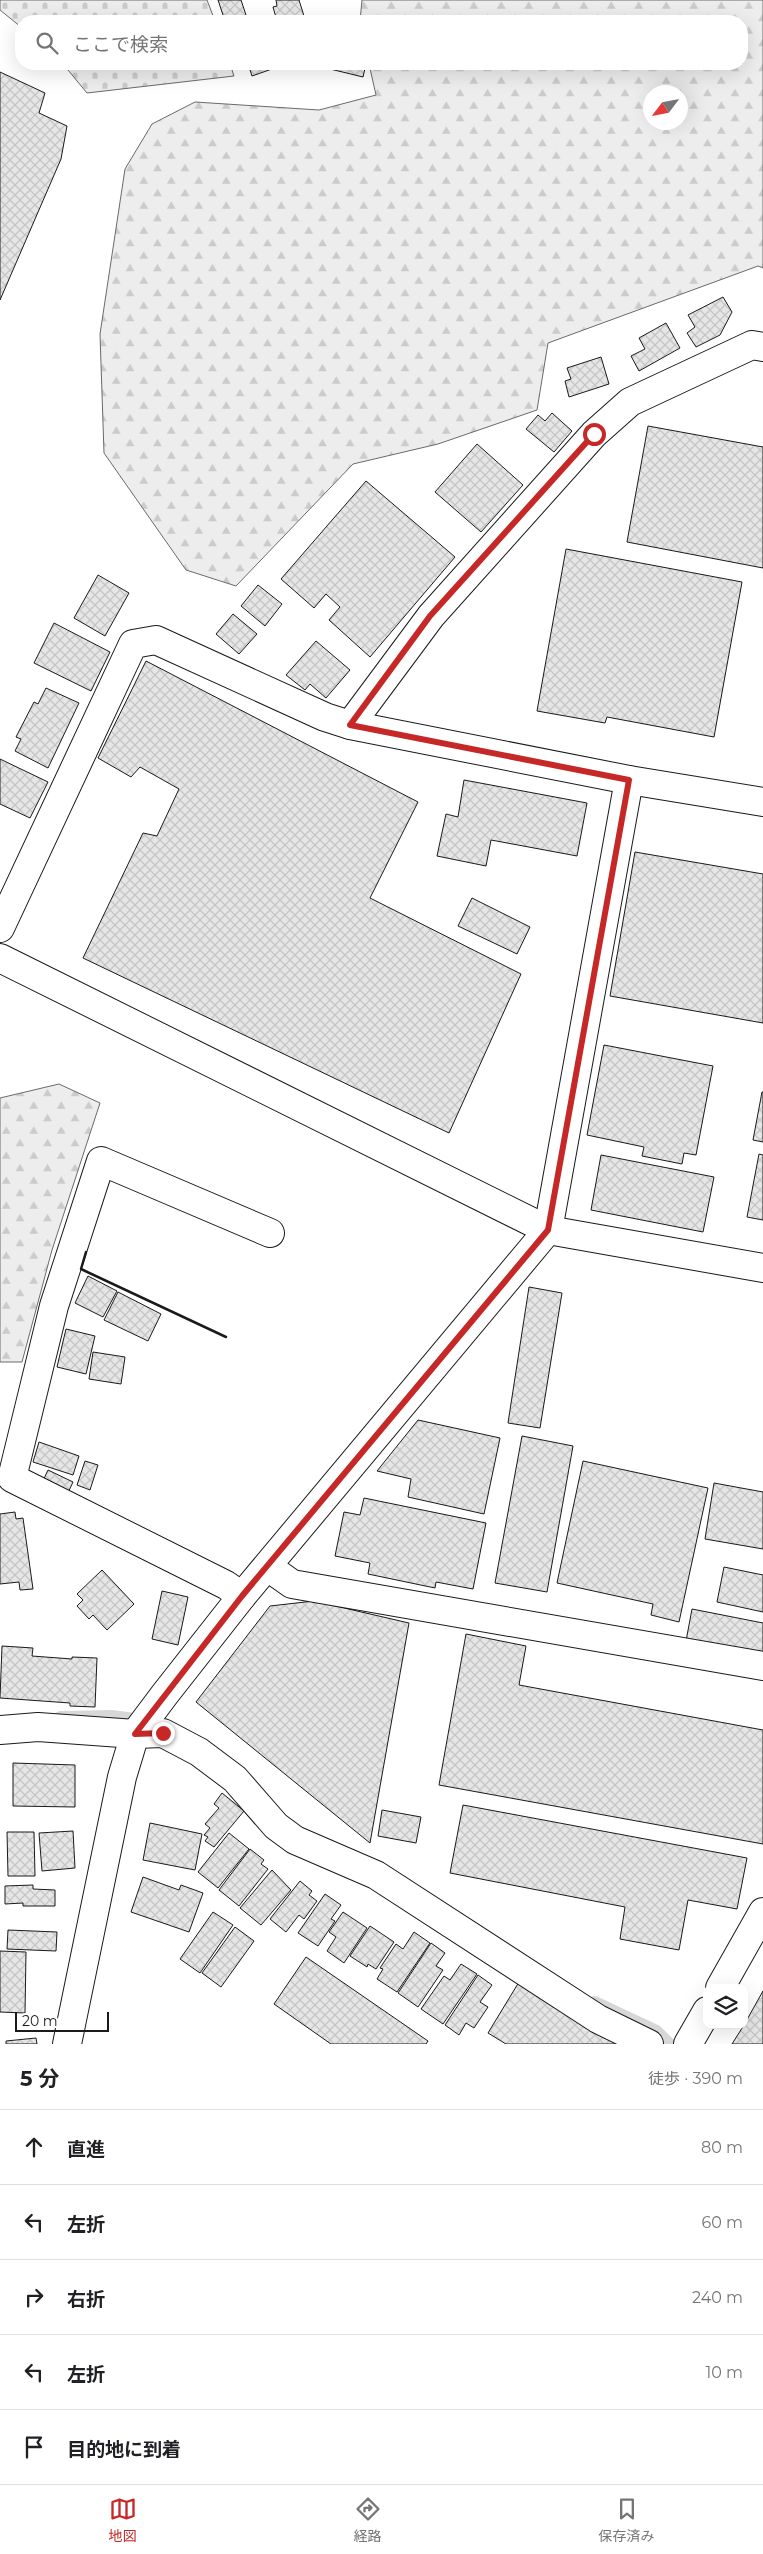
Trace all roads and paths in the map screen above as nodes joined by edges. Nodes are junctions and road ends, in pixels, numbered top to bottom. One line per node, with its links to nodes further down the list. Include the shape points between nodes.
1 (763, 347): 2 (street, via 752,345 630,402 594,434 430,616)
2 (350, 725): 3 (street); 5 (street, via 156,640 133,644)
3 (629, 780): 4 (street); 7 (street)
4 (763, 802)
5 (0, 928)
6 (0, 958): 7 (street)
7 (548, 1230): 9 (street); 10 (street)
8 (270, 1233): 11 (street, via 101,1161 54,1306 12,1478)
9 (763, 1268)
10 (268, 1567): 11 (street); 12 (street, via 292,1584)
11 (242, 1596): 14 (street)
12 (763, 1666)
13 (0, 1730): 14 (street, via 38,1727)
14 (135, 1734): 17 (street, via 122,1777); 18 (street, via 163,1733 199,1752 235,1779 276,1826 295,1840 376,1875 598,2019)
15 (763, 1912): 16 (street)
16 (722, 1984)
17 (67, 2044)
18 (649, 2044)

